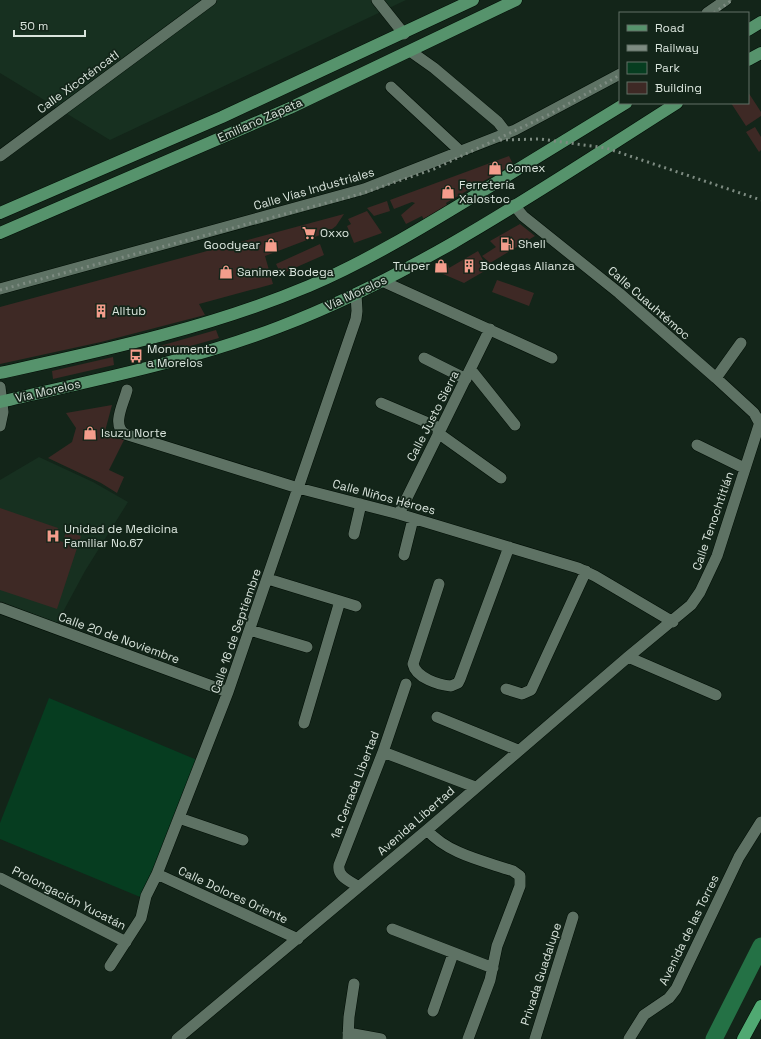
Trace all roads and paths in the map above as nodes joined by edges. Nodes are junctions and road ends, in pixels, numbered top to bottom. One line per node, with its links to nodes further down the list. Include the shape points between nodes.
1 (211, 0): 19 (street, Calle Xicoténcatl)
2 (377, 0): 9 (street)
3 (474, 0): 9 (main road, Emiliano Zapata)
4 (516, 0): 10 (main road, Emiliano Zapata)
5 (726, 0): 6 (street)
6 (709, 12)
7 (761, 22): 8 (main road)
8 (749, 29)
9 (404, 34): 21 (main road, Emiliano Zapata, via 222,117)
10 (410, 51): 17 (street, via 498,122); 22 (main road, Emiliano Zapata, via 290,108)
11 (761, 52): 12 (main road)
12 (749, 59)
13 (619, 75): 17 (street, Calle Vías Industriales)
14 (391, 87): 18 (street)
15 (624, 104): 30 (main road, via 408,236 310,286 191,328)
16 (675, 104): 20 (main road, Vía Morelos)
17 (506, 134): 18 (street, Calle Vías Industriales)
18 (460, 150): 24 (street, Calle Vías Industriales, via 364,189)
19 (0, 156)
20 (514, 205): 23 (main road, Vía Morelos); 32 (street, Calle Cuauhtémoc, via 523,216 619,293)
21 (0, 213)
22 (0, 233)
23 (382, 281): 25 (main road, Vía Morelos); 26 (street)
24 (0, 289)
25 (356, 294): 35 (main road, Vía Morelos, via 279,327 211,351 159,366); 44 (street, Calle 16 de Septiembre, via 356,319)
26 (490, 329): 29 (street); 31 (street, Calle Justo Sierra)
27 (741, 343): 32 (street)
28 (424, 358): 31 (street)
29 (552, 358)
30 (0, 374)
31 (469, 375): 38 (street); 40 (street, Calle Justo Sierra)
32 (716, 378): 37 (street, Calle Cuauhtémoc, via 754,413)
33 (0, 387): 35 (street)
34 (127, 390): 44 (street, Calle Niños Héroes, via 118,421 119,429 125,434)
35 (1, 402): 39 (street, via 3,416)
36 (381, 403): 40 (street)
37 (760, 423): 42 (street, Calle Tenochtitlán)
38 (515, 425)
39 (0, 426)
40 (439, 431): 43 (street); 46 (street, Calle Justo Sierra)
41 (697, 445): 42 (street)
42 (744, 468): 57 (street, Calle Tenochtitlán, via 706,581 696,599)
43 (501, 478)
44 (298, 488): 45 (street, Calle Niños Héroes); 52 (street, Calle 16 de Septiembre)
45 (361, 504): 46 (street, Calle Niños Héroes); 48 (street)
46 (399, 514): 47 (street, Calle Niños Héroes)
47 (413, 518): 49 (street, Calle Niños Héroes); 50 (street)
48 (354, 534)
49 (508, 547): 51 (street, Calle Niños Héroes); 53 (street, via 460,679 452,686 422,676 414,669 413,664)
50 (404, 555)
51 (586, 571): 57 (street, Calle Niños Héroes); 62 (street, via 530,690 522,694)
52 (268, 579): 54 (street); 58 (street, Calle 16 de Septiembre)
53 (439, 584)
54 (340, 601): 55 (street); 66 (street)
55 (356, 606)
56 (0, 608): 63 (street, Calle 20 de Noviembre)
57 (673, 622): 60 (street, Avenida Libertad)
58 (250, 630): 59 (street); 63 (street, Calle 16 de Septiembre)
59 (307, 647)
60 (628, 657): 64 (street); 67 (street, Avenida Libertad)
61 (406, 684): 68 (street, 1a. Cerrada Libertad)
62 (506, 690)
63 (228, 692): 70 (street, Calle 16 de Septiembre)
64 (716, 695)
65 (437, 717): 67 (street)
66 (304, 724)
67 (518, 750): 69 (street, Avenida Libertad)
68 (383, 752): 69 (street); 76 (street, 1a. Cerrada Libertad, via 338,864 338,871 342,876)
69 (475, 786): 72 (street, Avenida Libertad)
70 (179, 818): 73 (street); 74 (street, Calle 16 de Septiembre)
71 (761, 822): 92 (street, Avenida de las Torres, via 739,857 676,989 669,998 644,1015)
72 (427, 830): 76 (street, Avenida Libertad); 83 (street, via 440,843 450,848 513,871 520,876 520,886 497,946)
73 (244, 840)
74 (157, 874): 79 (street, Calle Dolores Oriente); 80 (street, Calle 16 de Septiembre, via 146,896 141,918)
75 (0, 878): 80 (street, Prolongación Yucatán)
76 (359, 887): 79 (street, Avenida Libertad)
77 (573, 917): 91 (street, Privada Guadalupe)
78 (392, 929): 81 (street)
79 (298, 939): 88 (street, Avenida Libertad)
80 (126, 942): 82 (street, Calle 16 de Septiembre)
81 (453, 954): 83 (street); 86 (street)
82 (110, 966)
83 (493, 968): 90 (street)
84 (354, 984): 87 (street)
85 (761, 1006): 93 (highway)
86 (434, 1011)
87 (348, 1036): 89 (street)
88 (177, 1039)
89 (381, 1039)
90 (468, 1039)
91 (535, 1039)
92 (630, 1039)
93 (743, 1039)

